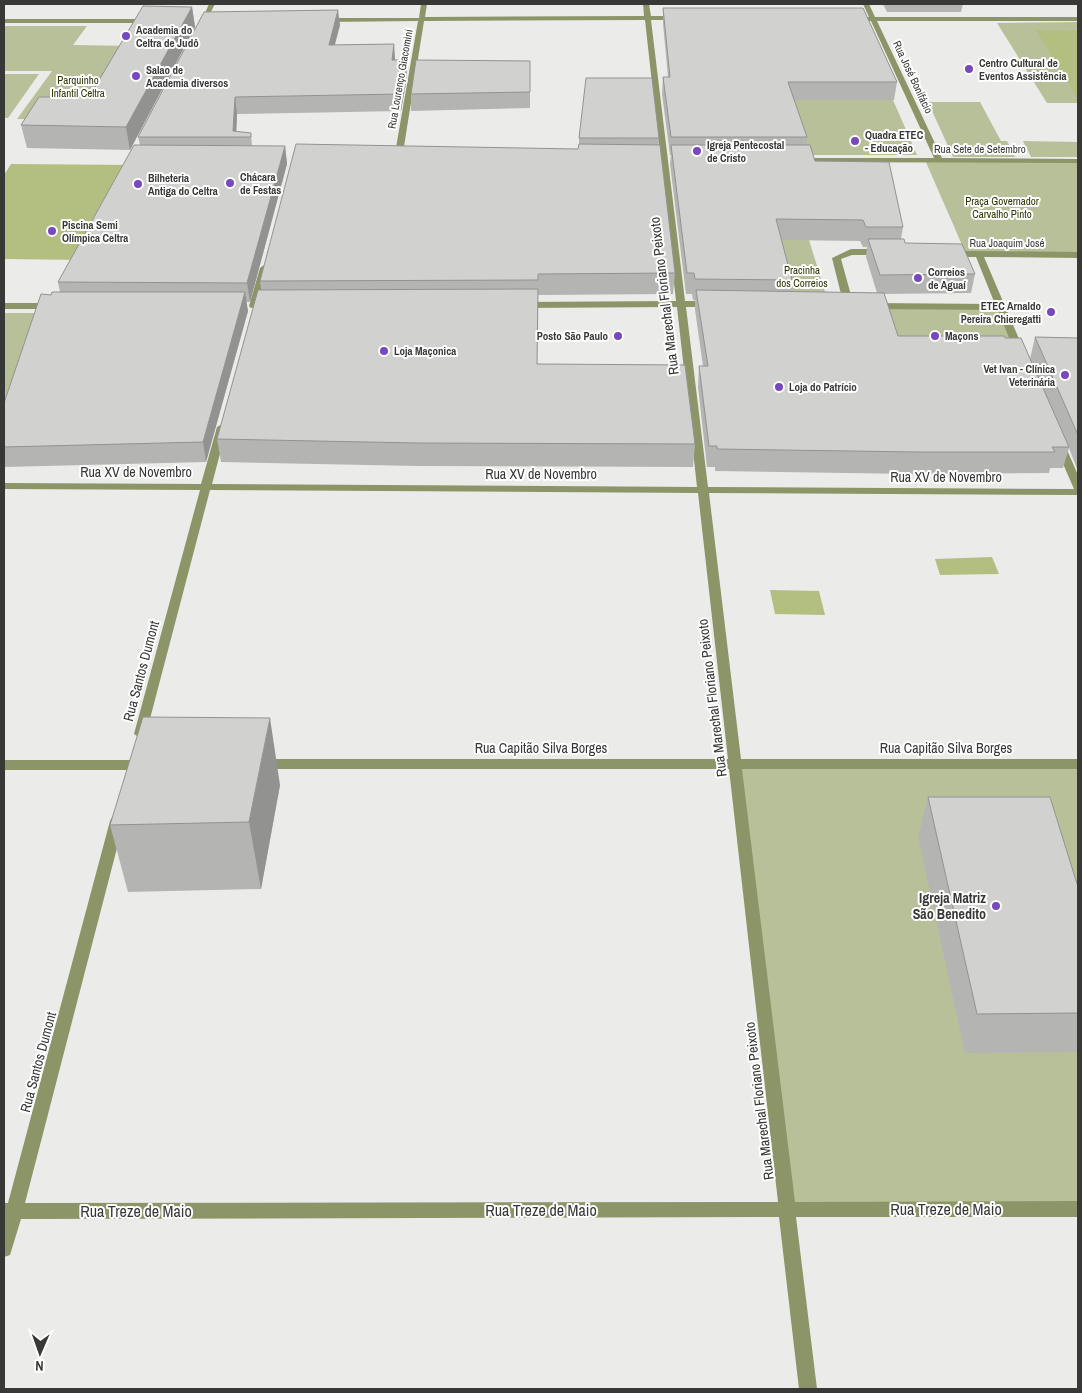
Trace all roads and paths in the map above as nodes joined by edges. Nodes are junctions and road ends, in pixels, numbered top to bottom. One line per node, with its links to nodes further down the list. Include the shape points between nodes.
1 (212, 4): 13 (street)
2 (424, 4): 7 (street, Rua Lourenço Giacomini)
3 (646, 4): 5 (street, Rua Marechal Floriano Peixoto)
4 (866, 4): 9 (street, Rua José Bonifácio)
5 (648, 18): 6 (street); 7 (street); 29 (street, Rua Marechal Floriano Peixoto)
6 (687, 18)
7 (421, 19): 15 (street); 18 (street, Rua Lourenço Giacomini)
8 (843, 19): 9 (street)
9 (872, 19): 10 (street); 22 (street, Rua José Bonifácio)
10 (1078, 19)
11 (164, 20): 16 (street)
12 (194, 20): 13 (street)
13 (204, 20): 14 (street); 17 (street)
14 (213, 20)
15 (312, 20)
16 (4, 21)
17 (195, 37)
18 (398, 158): 19 (street); 20 (street)
19 (388, 159)
20 (408, 159)
21 (787, 160): 22 (street, Rua Sete de Setembro)
22 (939, 160): 23 (street, Rua Sete de Setembro)
23 (1078, 161)
24 (269, 252): 37 (street)
25 (890, 253): 35 (street, via 851,252 836,258)
26 (938, 253): 27 (street, Rua Joaquim José)
27 (979, 254): 28 (street, Rua Joaquim José); 36 (street)
28 (1078, 255)
29 (680, 304): 30 (street); 31 (street); 44 (street, Rua Marechal Floriano Peixoto)
30 (507, 305)
31 (720, 305)
32 (4, 306): 33 (street)
33 (64, 306)
34 (840, 306): 35 (street)
35 (850, 306): 36 (street)
36 (1001, 307): 38 (street)
37 (253, 310)
38 (1025, 365)
39 (226, 411): 42 (street, Rua Santos Dumont)
40 (1056, 435): 43 (street)
41 (4, 486): 42 (street, Rua XV de Novembro)
42 (206, 487): 44 (street, Rua XV de Novembro); 46 (street, Rua Santos Dumont)
43 (1078, 487)
44 (702, 490): 45 (street, Rua XV de Novembro); 49 (street, Rua Marechal Floriano Peixoto)
45 (1078, 492)
46 (133, 760): 47 (street); 51 (street)
47 (161, 764)
48 (250, 764): 49 (street, Rua Capitão Silva Borges)
49 (734, 764): 50 (street, Rua Capitão Silva Borges); 53 (street, Rua Marechal Floriano Peixoto)
50 (1078, 764)
51 (4, 765)
52 (119, 812): 55 (street, Rua Santos Dumont)
53 (787, 1209): 54 (street, Rua Treze de Maio); 55 (street, Rua Treze de Maio); 57 (street, Rua Marechal Floriano Peixoto)
54 (1078, 1209)
55 (9, 1211): 56 (street, Rua Santos Dumont)
56 (4, 1248)
57 (808, 1389)

